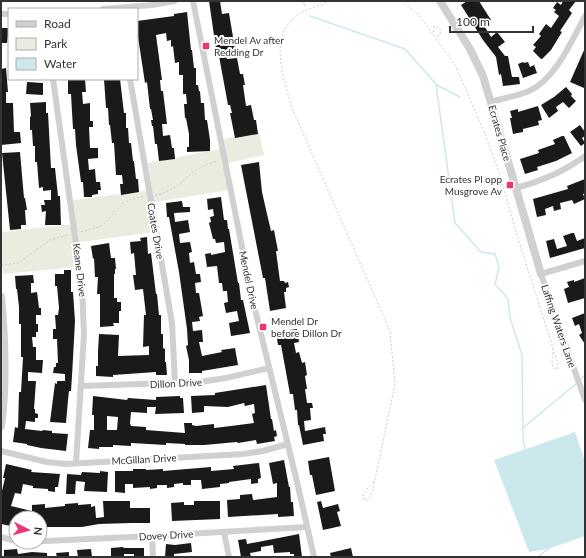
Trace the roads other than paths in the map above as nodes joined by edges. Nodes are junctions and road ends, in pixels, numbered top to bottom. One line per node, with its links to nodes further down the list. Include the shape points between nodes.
1 (175, 1): 4 (street)
2 (193, 1): 16 (street, Mendel Drive, via 252,297)
3 (440, 1): 10 (street, Ecrates Place, via 476,60)
4 (120, 8)
5 (585, 16): 6 (street)
6 (579, 27): 7 (street); 10 (street, via 556,68 545,81 530,91)
7 (585, 30)
8 (53, 80): 18 (street, Keane Drive, via 84,310)
9 (130, 80): 17 (street, Coates Drive, via 172,323)
10 (491, 102): 12 (street, Ecrates Place)
11 (585, 156): 12 (street, via 556,175)
12 (516, 188): 14 (street, Ecrates Place)
13 (585, 261): 14 (street)
14 (541, 274): 19 (street, Laffing Waters Lane)
15 (1, 297): 20 (street, via 5,374)
16 (270, 368): 17 (street, Dillon Drive, via 213,380); 21 (street, Mendel Drive)
17 (175, 383): 18 (street, Dillon Drive)
18 (81, 386): 23 (street, Keane Drive)
19 (585, 400)
20 (1, 426)
21 (288, 444): 23 (street, McGillan Drive, via 243,454); 24 (street, Mendel Drive)
22 (1, 451): 23 (street, McGillan Drive, via 47,462)
23 (76, 463)
24 (307, 527): 25 (street, Dovey Drive); 30 (street, Mendel Drive)
25 (224, 532): 26 (street, Dovey Drive); 29 (street)
26 (152, 536): 27 (street, Dovey Drive); 28 (street)
27 (48, 542)
28 (153, 557)
29 (229, 557)
30 (314, 557)

